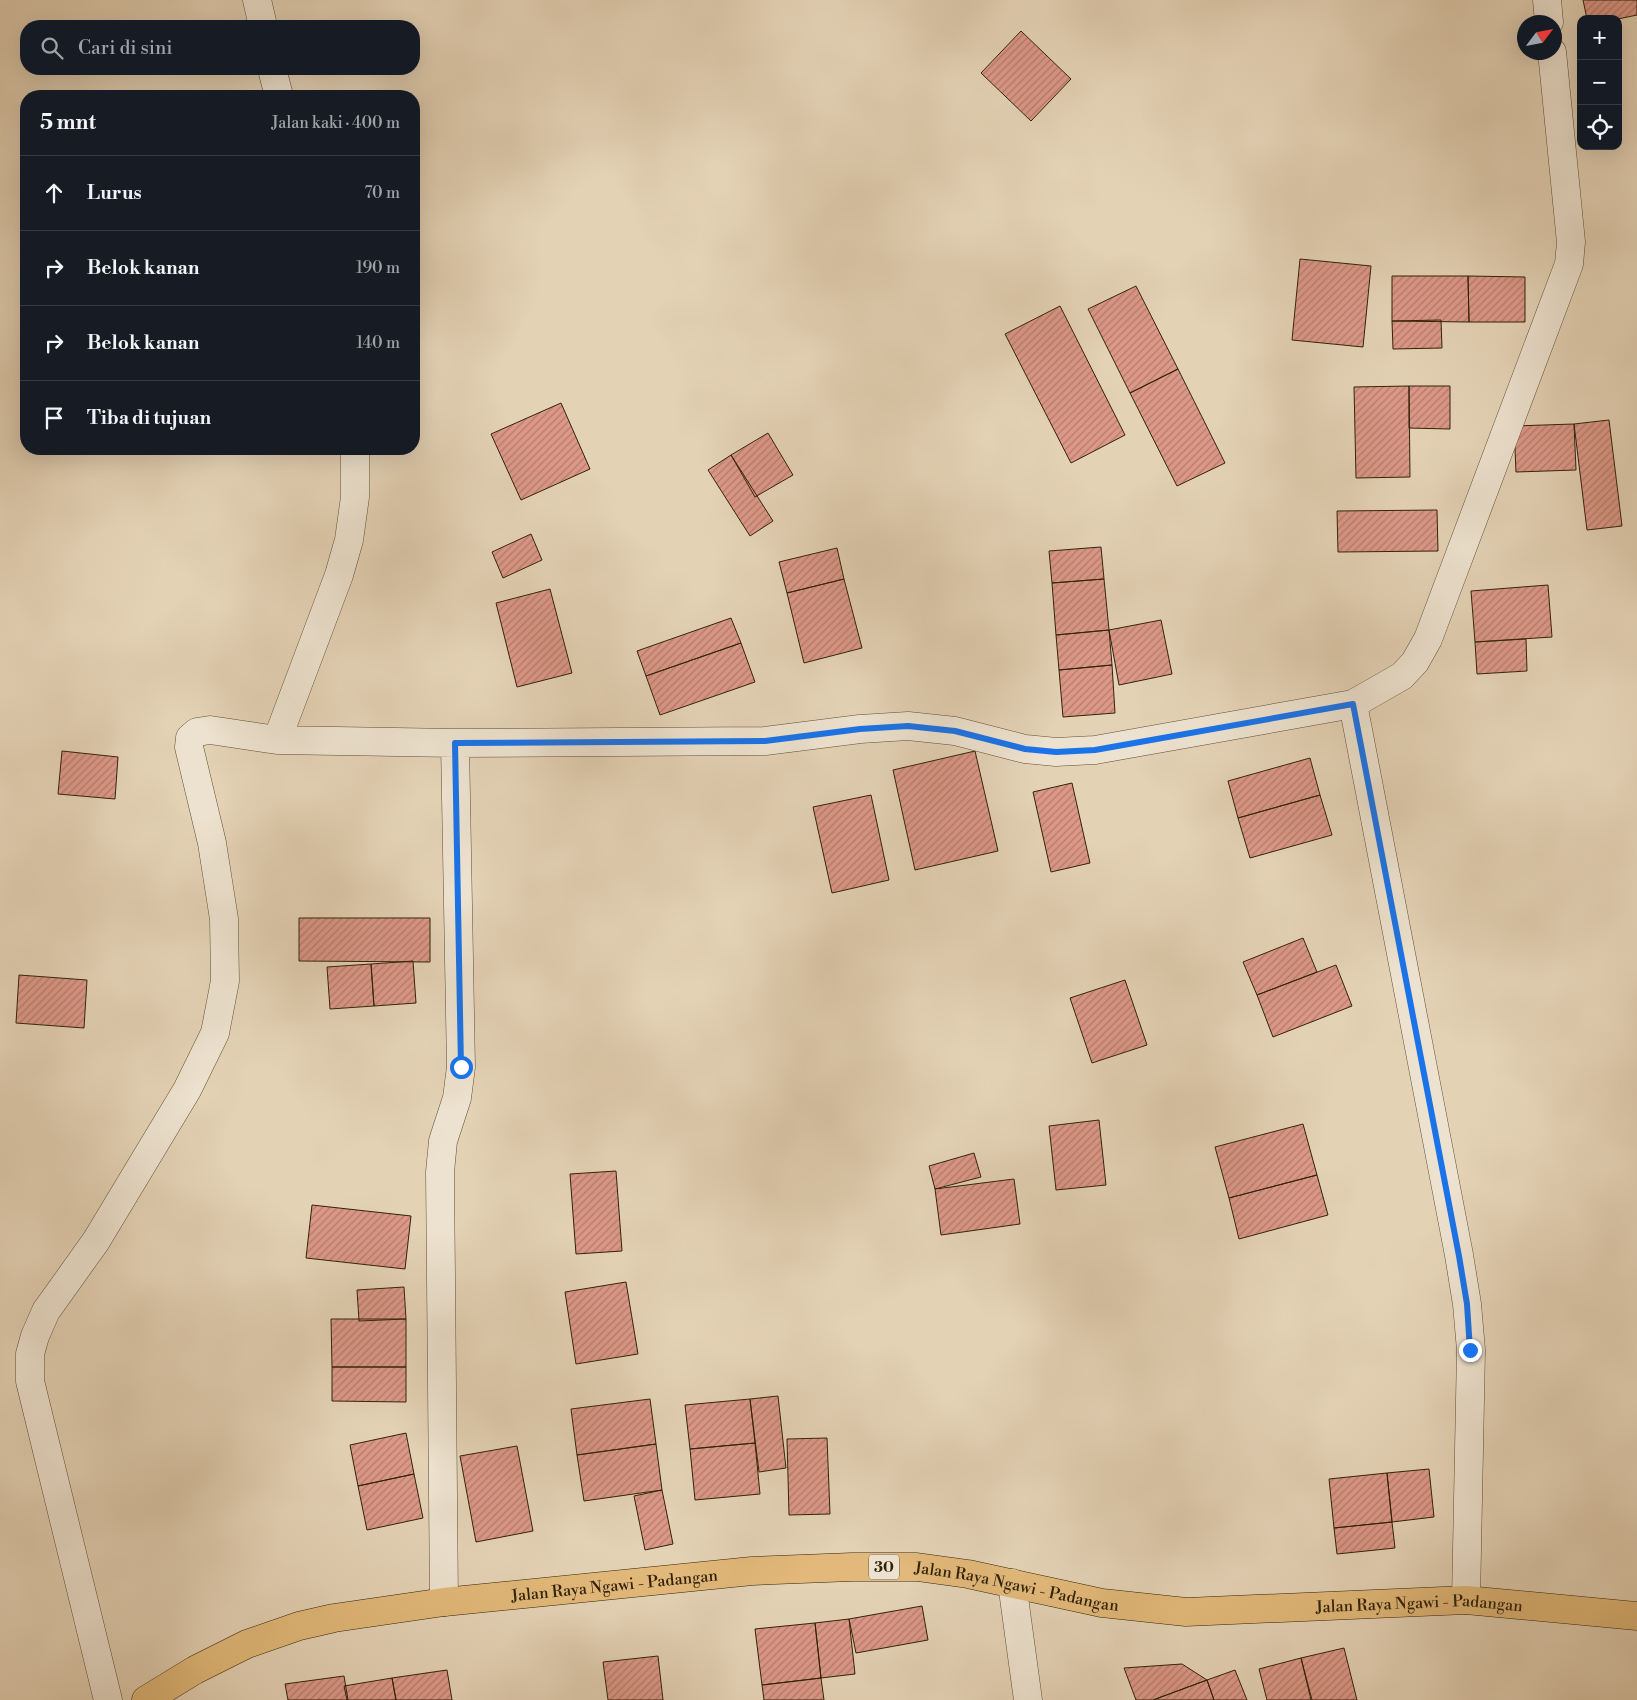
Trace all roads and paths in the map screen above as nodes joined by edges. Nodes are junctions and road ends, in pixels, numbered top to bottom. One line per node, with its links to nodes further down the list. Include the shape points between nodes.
1 (257, 0): 4 (street)
2 (1547, 0): 3 (street)
3 (1549, 15)
4 (262, 20)
5 (1553, 60): 9 (street, via 1571,242 1569,264 1428,640 1402,676)
6 (273, 75): 7 (street)
7 (277, 90)
8 (355, 455): 10 (street, via 355,497 349,540)
9 (1353, 704): 11 (street, via 1095,750 1056,752 1025,749 955,731 908,726 765,741); 13 (street, via 1467,1304 1470,1350)
10 (277, 740): 11 (street); 16 (street, via 210,730 197,732 190,738 189,748 212,843 224,920 224,981 215,1033 187,1090 106,1224 46,1311 30,1354 30,1381)
11 (455, 743): 14 (street, via 461,1067 457,1098 443,1141 440,1172)
12 (1012, 1583): 13 (highway, Jalan Raya Ngawi - Padangan / 30, via 1102,1603 1186,1612); 14 (highway, Jalan Raya Ngawi - Padangan / 30, via 917,1567 852,1567 752,1571); 18 (street)
13 (1466, 1600): 15 (highway, Jalan Raya Ngawi - Padangan / 30)
14 (444, 1602): 17 (highway, Jalan Raya Ngawi - Padangan / 30, via 299,1626 247,1644)
15 (1637, 1616)
16 (108, 1700)
17 (146, 1700)
18 (1028, 1700)

